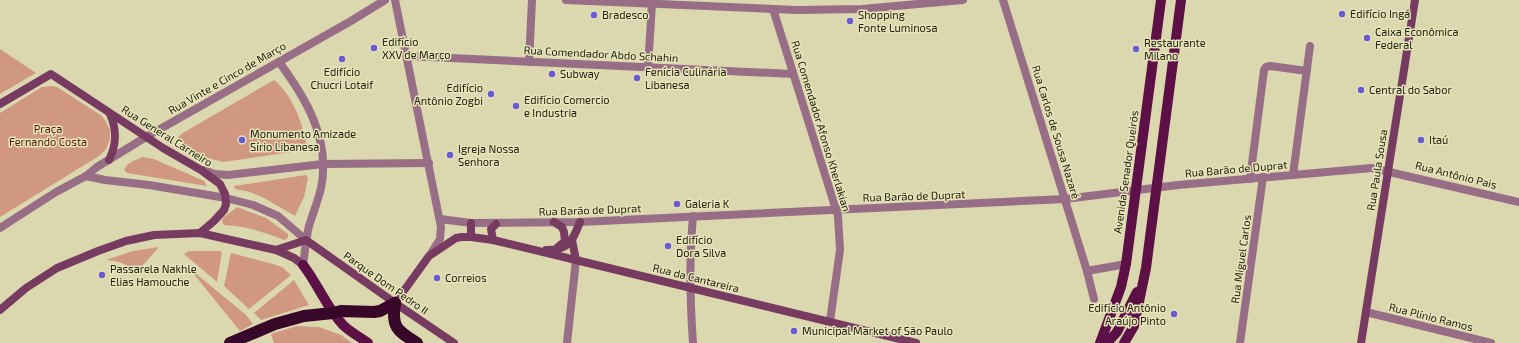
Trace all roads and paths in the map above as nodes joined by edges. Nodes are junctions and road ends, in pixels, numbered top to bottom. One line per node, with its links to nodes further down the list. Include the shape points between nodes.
1 (385, 0): 14 (street, Rua Vinte e Cinco de Março)
2 (395, 0): 13 (street)
3 (532, 0): 15 (street)
4 (566, 0): 10 (street)
5 (963, 0): 11 (street, via 862,10)
6 (1003, 0): 34 (street, Rua Carlos de Sousa Nazaré)
7 (1161, 0): 32 (main road, Avenida Senador Queirós)
8 (1181, 0): 31 (main road)
9 (1415, 0): 26 (street, Rua Paula Sousa)
10 (652, 4): 11 (street); 16 (street)
11 (773, 9): 18 (street, Rua Comendador Afonso Kherlakian)
12 (1310, 46): 17 (street)
13 (407, 56): 15 (street, Rua Comendador Abdo Schahin); 23 (street)
14 (279, 62): 21 (street, Rua Vinte e Cinco de Março); 24 (street, via 306,101 318,133)
15 (529, 62): 16 (street, Rua Comendador Abdo Schahin)
16 (648, 67): 18 (street, Rua Comendador Abdo Schahin)
17 (1307, 71): 27 (street); 30 (street, via 1270,66 1264,70)
18 (793, 74): 36 (street, Rua Comendador Afonso Kherlakian)
19 (0, 104): 20 (street, Rua General Carneiro, via 51,74)
20 (110, 114): 21 (street, Rua General Carneiro); 22 (street, via 116,132)
21 (146, 137): 22 (street, Rua Vinte e Cinco de Março); 25 (street, Rua General Carneiro)
22 (109, 160): 28 (street, Rua Vinte e Cinco de Março)
23 (428, 163): 24 (street); 38 (street)
24 (323, 164): 25 (street, via 228,175); 46 (street, via 321,187)
25 (201, 170): 33 (street, Rua General Carneiro, via 220,184)
26 (1387, 170): 27 (street, Rua Barão de Duprat, via 1372,168); 35 (street, Rua Antônio Pais); 62 (street, Rua Paula Sousa)
27 (1293, 175): 29 (street, Rua Barão de Duprat)
28 (86, 176): 33 (street); 43 (street, Rua Vinte e Cinco de Março)
29 (1264, 177): 30 (street, Rua Barão de Duprat); 77 (street, Rua Miguel Carlos)
30 (1250, 179): 31 (street, Rua Barão de Duprat)
31 (1156, 188): 32 (street, Rua Barão de Duprat); 56 (main road)
32 (1136, 191): 34 (street, Rua Barão de Duprat); 54 (main road, Avenida Senador Queirós)
33 (226, 198): 44 (street, via 220,216); 46 (street, Parque Dom Pedro II, via 254,205 278,216)
34 (1065, 199): 36 (street, Rua Barão de Duprat); 57 (street, Rua Carlos de Sousa Nazaré)
35 (1519, 202)
36 (836, 210): 37 (street, Rua Barão de Duprat); 64 (street, Rua Comendador Afonso Kherlakian, via 840,226 840,250)
37 (693, 216): 40 (street, Rua Barão de Duprat); 58 (street)
38 (440, 219): 41 (street, Rua Barão de Duprat); 52 (street, via 441,236)
39 (554, 222): 40 (street, Rua Barão de Duprat); 42 (street, Rua Barão de Duprat); 51 (street, via 562,226 565,238 563,244)
40 (580, 222): 48 (street)
41 (471, 223): 42 (street, Rua Barão de Duprat); 45 (street)
42 (496, 224): 47 (street, via 491,229)
43 (0, 228)
44 (200, 233): 49 (street); 61 (street, via 154,235 98,251 57,268 26,288)
45 (471, 237): 47 (street, Rua da Cantareira); 52 (street, Rua da Cantareira, via 456,238)
46 (306, 240): 49 (street); 55 (street); 60 (street, Parque Dom Pedro II)
47 (493, 240): 50 (street, Rua da Cantareira)
48 (572, 240): 51 (street, via 565,247); 53 (street)
49 (276, 250): 55 (street)
50 (535, 250): 51 (street); 53 (street, Rua da Cantareira)
51 (551, 250)
52 (429, 256): 60 (street)
53 (576, 260): 58 (street, Rua da Cantareira); 70 (street)
54 (1126, 264): 57 (street); 73 (main road, Avenida Senador Queirós)
55 (303, 265): 63 (main road)
56 (1146, 268): 65 (main road); 74 (main road, via 1125,318)
57 (1087, 271): 59 (street, Rua Carlos de Sousa Nazaré)
58 (690, 287): 64 (street, Rua da Cantareira); 71 (street)
59 (1094, 299)
60 (395, 303): 63 (highway, via 374,312); 68 (highway, via 396,327); 69 (street, Parque Dom Pedro II)
61 (0, 310)
62 (1366, 312): 78 (street, Rua Paula Sousa); 79 (street, Rua Plínio Ramos)
63 (333, 313): 66 (highway, via 304,316 275,324); 67 (main road, via 344,326)
64 (830, 321): 72 (street, Rua da Cantareira)
65 (1134, 326): 75 (main road); 76 (main road)
66 (230, 343)
67 (368, 343)
68 (417, 343)
69 (454, 343)
70 (567, 343)
71 (693, 343)
72 (916, 343)
73 (1100, 343)
74 (1108, 343)
75 (1124, 343)
76 (1134, 343)
77 (1240, 343)
78 (1361, 343)
79 (1491, 343)

